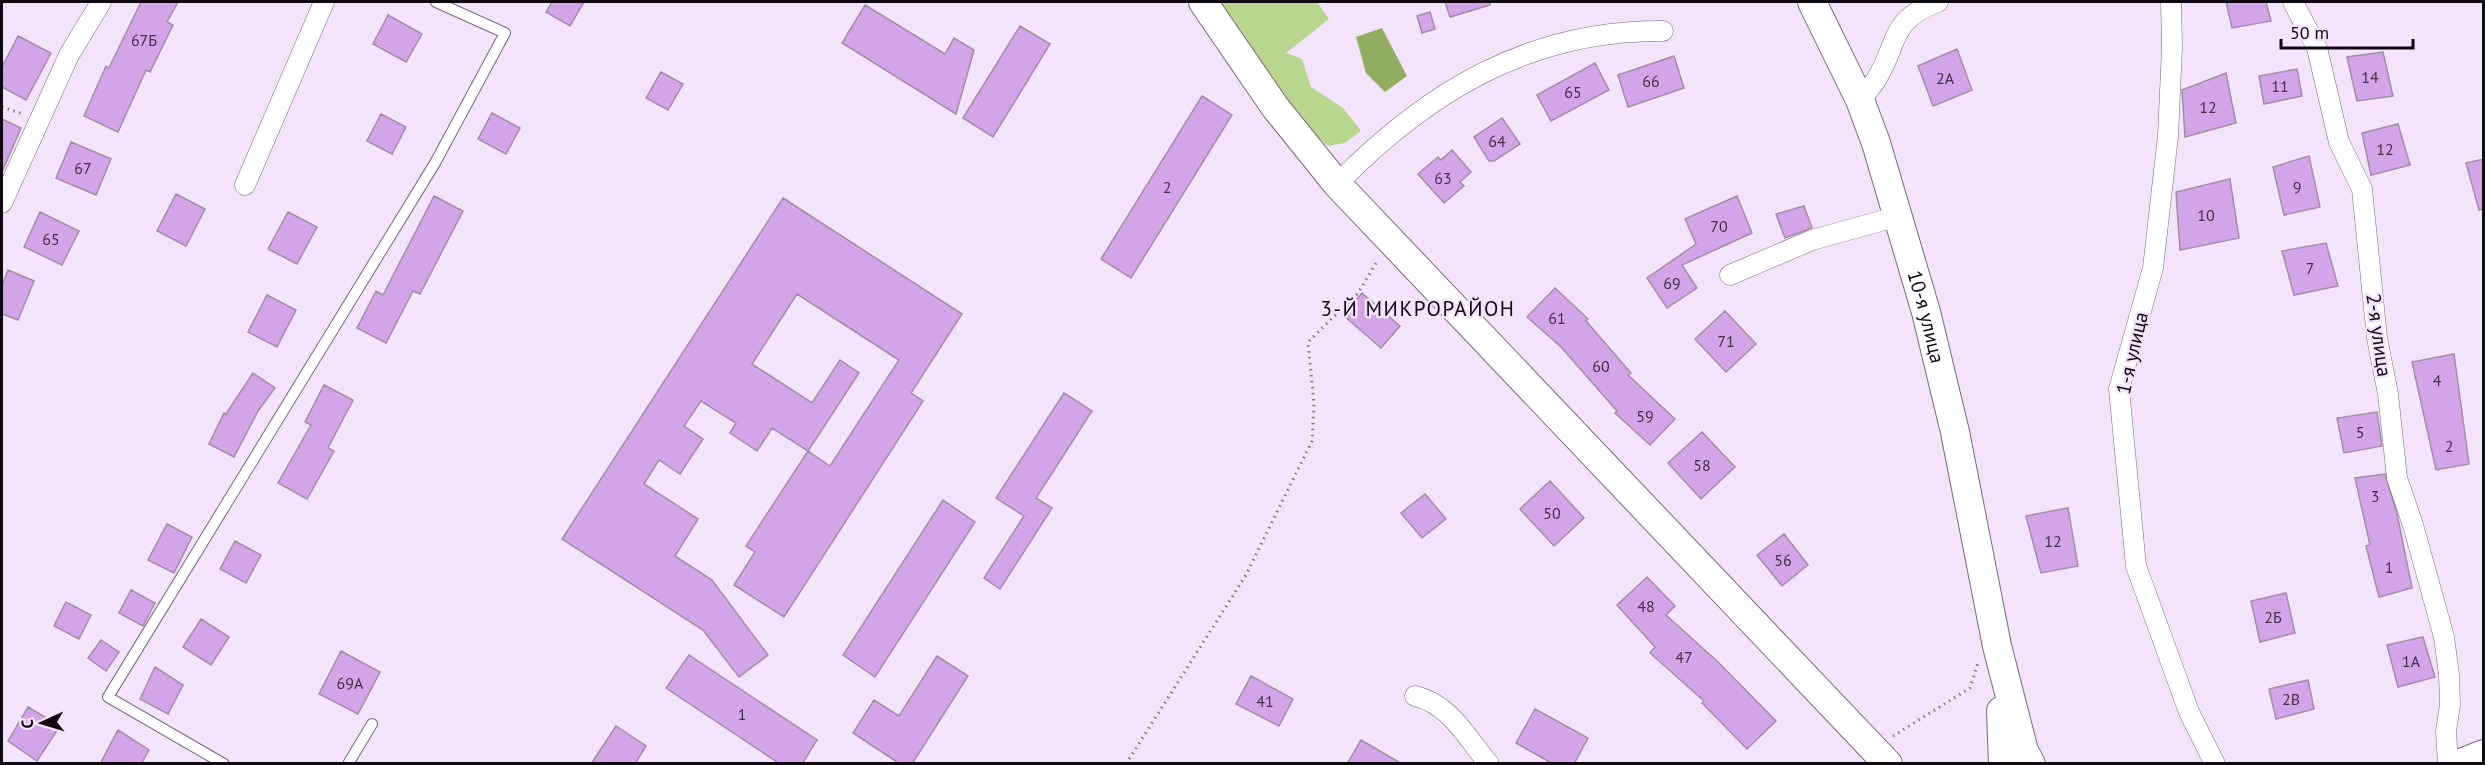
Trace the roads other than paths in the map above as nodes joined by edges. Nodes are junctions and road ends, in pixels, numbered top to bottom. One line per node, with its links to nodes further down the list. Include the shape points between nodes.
1 (101, 2): 13 (street, via 69,55)
2 (324, 2): 12 (street)
3 (436, 2): 21 (lane, via 505,33 435,163 108,697)
4 (1203, 2): 11 (street, via 1275,107)
5 (1812, 2): 10 (street, 10-я улица)
6 (1938, 2): 10 (street, via 1912,15 1901,26 1878,78)
7 (2171, 2): 26 (street, 1-я улица, via 2168,136 2153,268 2119,389 2136,566 2189,712)
8 (2293, 2): 27 (street, 2-я улица, via 2317,48 2339,142 2362,189 2377,338 2397,478 2444,637 2450,705 2446,731)
9 (1664, 31): 11 (street, via 1626,31 1551,44 1486,71 1419,110)
10 (1860, 100): 14 (street, 10-я улица)
11 (1337, 184): 20 (street)
12 (245, 185)
13 (2, 203)
14 (1899, 216): 15 (street, via 1812,240); 16 (street, 10-я улица, via 1955,432)
15 (1730, 275)
16 (1997, 646): 24 (street, 10-я улица); 25 (street, 10-я улица, via 2024,751)
17 (1415, 696): 23 (street, via 1435,703 1449,714)
18 (372, 724): 22 (lane)
19 (2484, 754): 28 (street)
20 (1879, 758)
21 (224, 764)
22 (348, 764)
23 (1489, 764)
24 (2003, 764)
25 (2031, 764)
26 (2215, 764)
27 (2448, 764)
28 (2458, 764)

